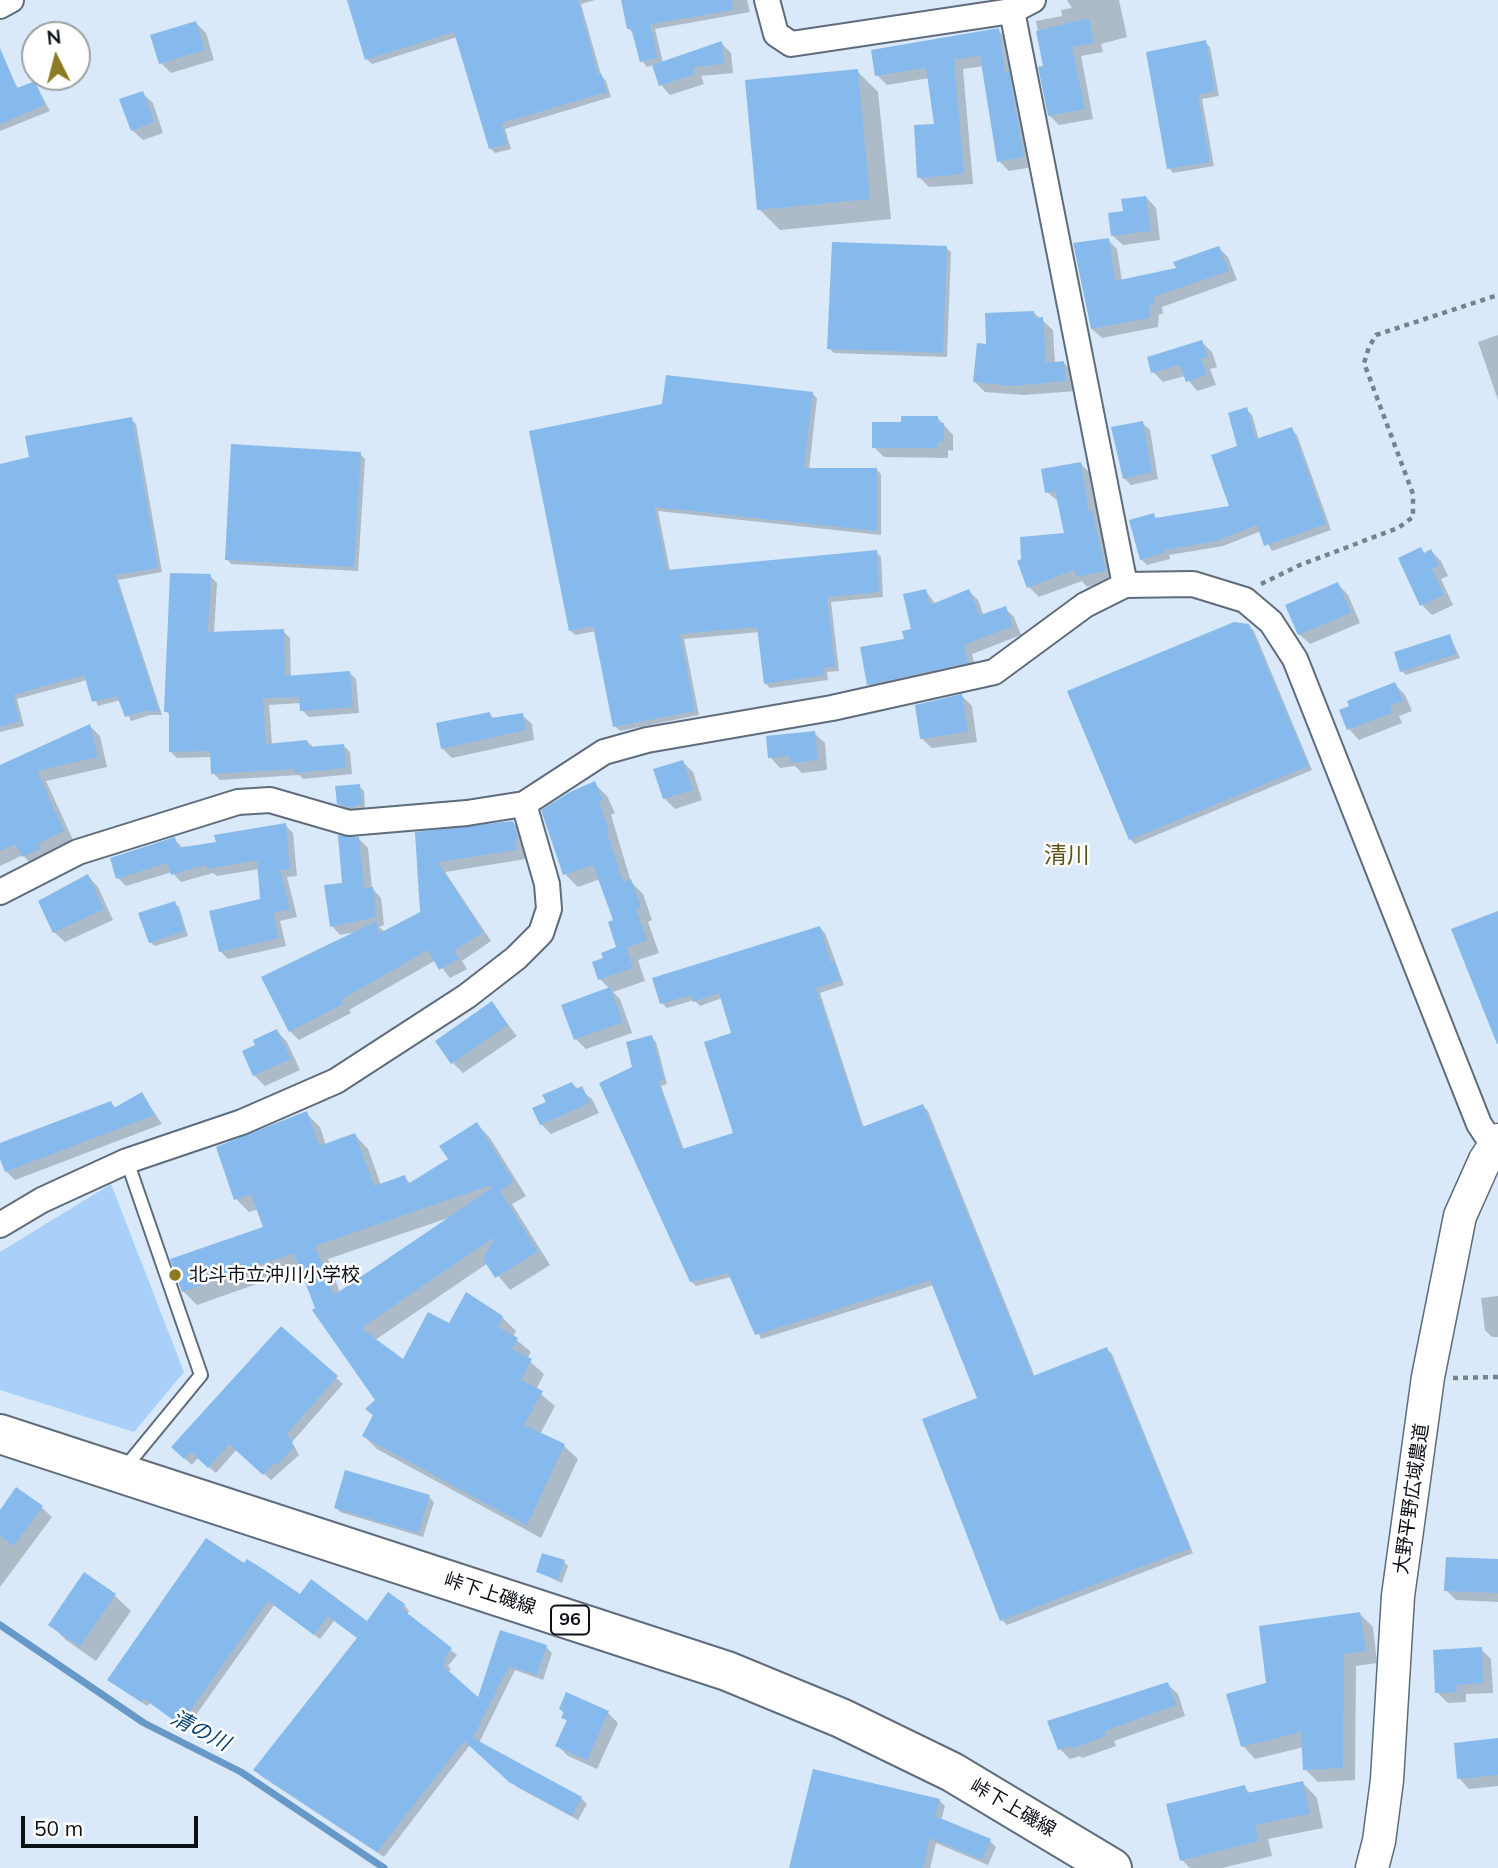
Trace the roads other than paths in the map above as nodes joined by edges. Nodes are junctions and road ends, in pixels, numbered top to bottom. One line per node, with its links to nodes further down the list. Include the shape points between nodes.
1 (10, 0): 3 (street)
2 (767, 0): 4 (street, via 776,34 791,44)
3 (0, 6)
4 (1023, 6): 5 (street)
5 (1125, 586): 6 (street, via 1085,605 994,672 604,752); 8 (street, via 1193,584 1245,600 1271,622 1295,659 1479,1124)
6 (524, 804): 7 (street, via 467,814 349,823 270,800 238,802 78,852); 9 (street, via 547,884 549,909 541,933 516,958 467,996 336,1081 242,1122)
7 (0, 892)
8 (1496, 1143): 14 (street, 大野平野広域農道, via 1461,1216 1429,1377 1398,1596 1387,1780)
9 (127, 1161): 10 (street); 12 (lane, via 201,1375)
10 (0, 1225)
11 (0, 1434): 12 (main road, 峠下上磯線 / 96)
12 (120, 1473): 13 (main road, 峠下上磯線 / 96, via 727,1671 841,1717 952,1772)
13 (1112, 1868)
14 (1372, 1868)

